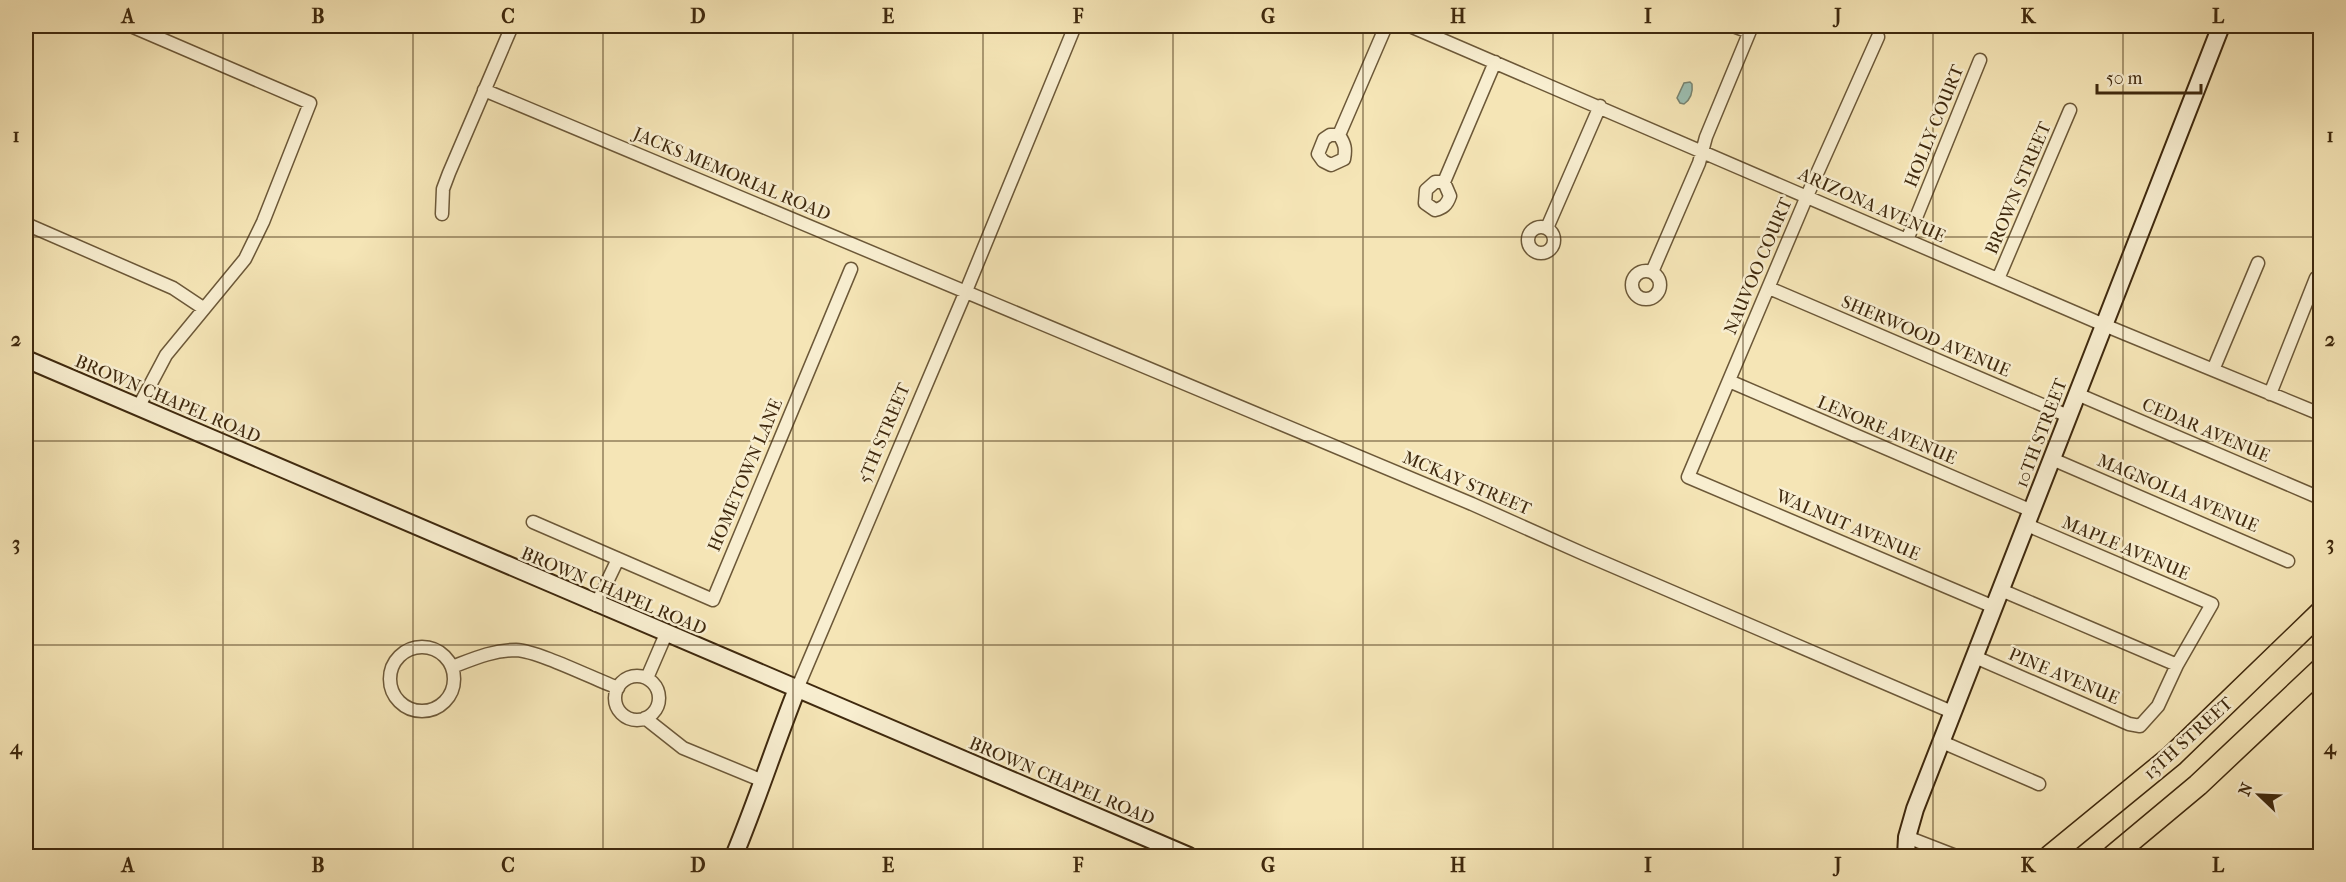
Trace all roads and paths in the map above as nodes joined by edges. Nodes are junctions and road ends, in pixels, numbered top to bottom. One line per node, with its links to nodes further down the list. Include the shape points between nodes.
1 (131, 26): 30 (street, via 310,103 245,259)
2 (512, 26): 12 (street)
3 (1075, 26): 29 (street, 5TH STREET)
4 (1386, 26): 15 (street)
5 (1410, 26): 11 (street, ARIZONA AVENUE)
6 (1733, 26): 8 (street)
7 (2221, 26): 31 (street, 10TH STREET)
8 (1750, 29): 16 (street)
9 (1878, 37): 18 (street, NAUVOO COURT)
10 (1980, 60): 22 (street, HOLLY COURT)
11 (1495, 62): 13 (street, ARIZONA AVENUE); 17 (street)
12 (484, 90): 19 (street, via 443,189); 29 (street, JACKS MEMORIAL ROAD)
13 (1600, 106): 16 (street, ARIZONA AVENUE); 21 (street)
14 (2070, 110): 27 (street, BROWN STREET)
15 (1339, 135)
16 (1703, 151): 18 (street, ARIZONA AVENUE); 25 (street)
17 (1444, 182)
18 (1807, 196): 22 (street, ARIZONA AVENUE); 28 (street, NAUVOO COURT)
19 (442, 214)
20 (26, 224): 30 (street, via 173,288)
21 (1547, 228)
22 (1907, 240): 27 (street, ARIZONA AVENUE)
23 (2258, 263): 33 (street)
24 (851, 269): 45 (street, HOMETOWN LANE, via 713,600)
25 (1652, 272)
26 (2316, 278): 36 (street)
27 (1998, 279): 31 (street, ARIZONA AVENUE)
28 (1769, 288): 34 (street, NAUVOO COURT); 39 (street, SHERWOOD AVENUE)
29 (966, 291): 58 (street, 5TH STREET); 59 (street, MCKAY STREET)
30 (203, 308): 37 (street, via 166,355)
31 (2104, 325): 33 (street, ARIZONA AVENUE); 35 (street, 10TH STREET)
32 (26, 359): 37 (street, BROWN CHAPEL ROAD)
33 (2213, 370): 36 (street, ARIZONA AVENUE)
34 (1729, 381): 41 (street, NAUVOO COURT); 43 (street, LENORE AVENUE)
35 (2078, 394): 39 (street, 10TH STREET); 42 (street, CEDAR AVENUE)
36 (2270, 394): 38 (street, ARIZONA AVENUE)
37 (139, 406): 48 (street, BROWN CHAPEL ROAD)
38 (2320, 414)
39 (2068, 416): 40 (street, 10TH STREET)
40 (2052, 459): 43 (street, 10TH STREET); 46 (street, MAGNOLIA AVENUE)
41 (1688, 477): 49 (street, WALNUT AVENUE)
42 (2320, 498)
43 (2029, 518): 47 (street, 10TH STREET); 53 (street, MAPLE AVENUE, via 2212,604)
44 (533, 522): 45 (street, HOMETOWN LANE)
45 (618, 559): 48 (street)
46 (2288, 561)
47 (2001, 590): 49 (street, 10TH STREET); 53 (street)
48 (596, 605): 51 (street, BROWN CHAPEL ROAD)
49 (1994, 607): 52 (street, 10TH STREET)
50 (2320, 613): 69 (highway, 13TH STREET, via 2172,756)
51 (666, 634): 56 (street); 58 (street, BROWN CHAPEL ROAD)
52 (1975, 657): 53 (street, PINE AVENUE, via 2140,726 2158,706); 59 (street, 10TH STREET)
53 (2178, 665)
54 (452, 667): 54 (street, via 447,658 430,648 411,649 395,661 392,690 406,707 428,711 447,699 454,678); 57 (street, via 484,654 517,650)
55 (2320, 670): 70 (highway, via 2198,785)
56 (646, 678): 57 (street, via 630,677); 60 (street, via 656,686 659,700)
57 (618, 688): 60 (street, via 616,702 620,711 631,718)
58 (797, 689): 62 (street, 5TH STREET); 66 (street, BROWN CHAPEL ROAD)
59 (1952, 712): 61 (street, 10TH STREET)
60 (645, 718): 62 (street, via 683,748)
61 (1942, 742): 63 (street); 64 (street, 10TH STREET)
62 (764, 781): 65 (street, 5TH STREET)
63 (2039, 784)
64 (1907, 837): 67 (street, 10TH STREET); 68 (street)
65 (734, 856)
66 (1189, 856)
67 (1906, 856)
68 (1956, 856)
69 (2050, 856)
70 (2113, 856)

